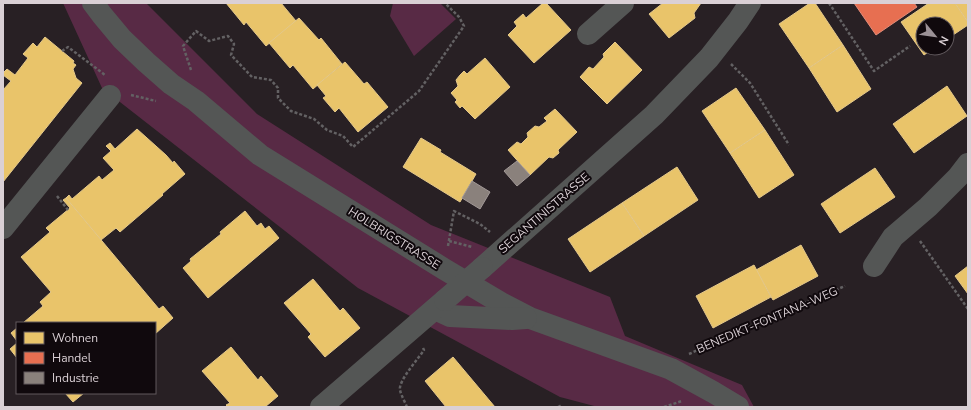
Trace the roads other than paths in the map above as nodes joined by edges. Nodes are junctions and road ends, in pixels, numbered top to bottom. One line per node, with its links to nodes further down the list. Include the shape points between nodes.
1 (93, 3): 10 (street, HOLBRIGSTRASSE, via 127,44 171,84 196,101 260,155 444,269)
2 (623, 3): 4 (street)
3 (750, 3): 9 (street, SEGANTINISTRASSE, bridge, via 709,58 654,115)
4 (588, 34)
5 (108, 86): 7 (street)
6 (968, 164): 8 (street, via 928,207 893,237)
7 (3, 228)
8 (874, 266)
9 (440, 305): 10 (street, via 450,316); 11 (street, SEGANTINISTRASSE)
10 (530, 318): 12 (street, HOLBRIGSTRASSE, via 671,369)
11 (321, 407)
12 (738, 407)

